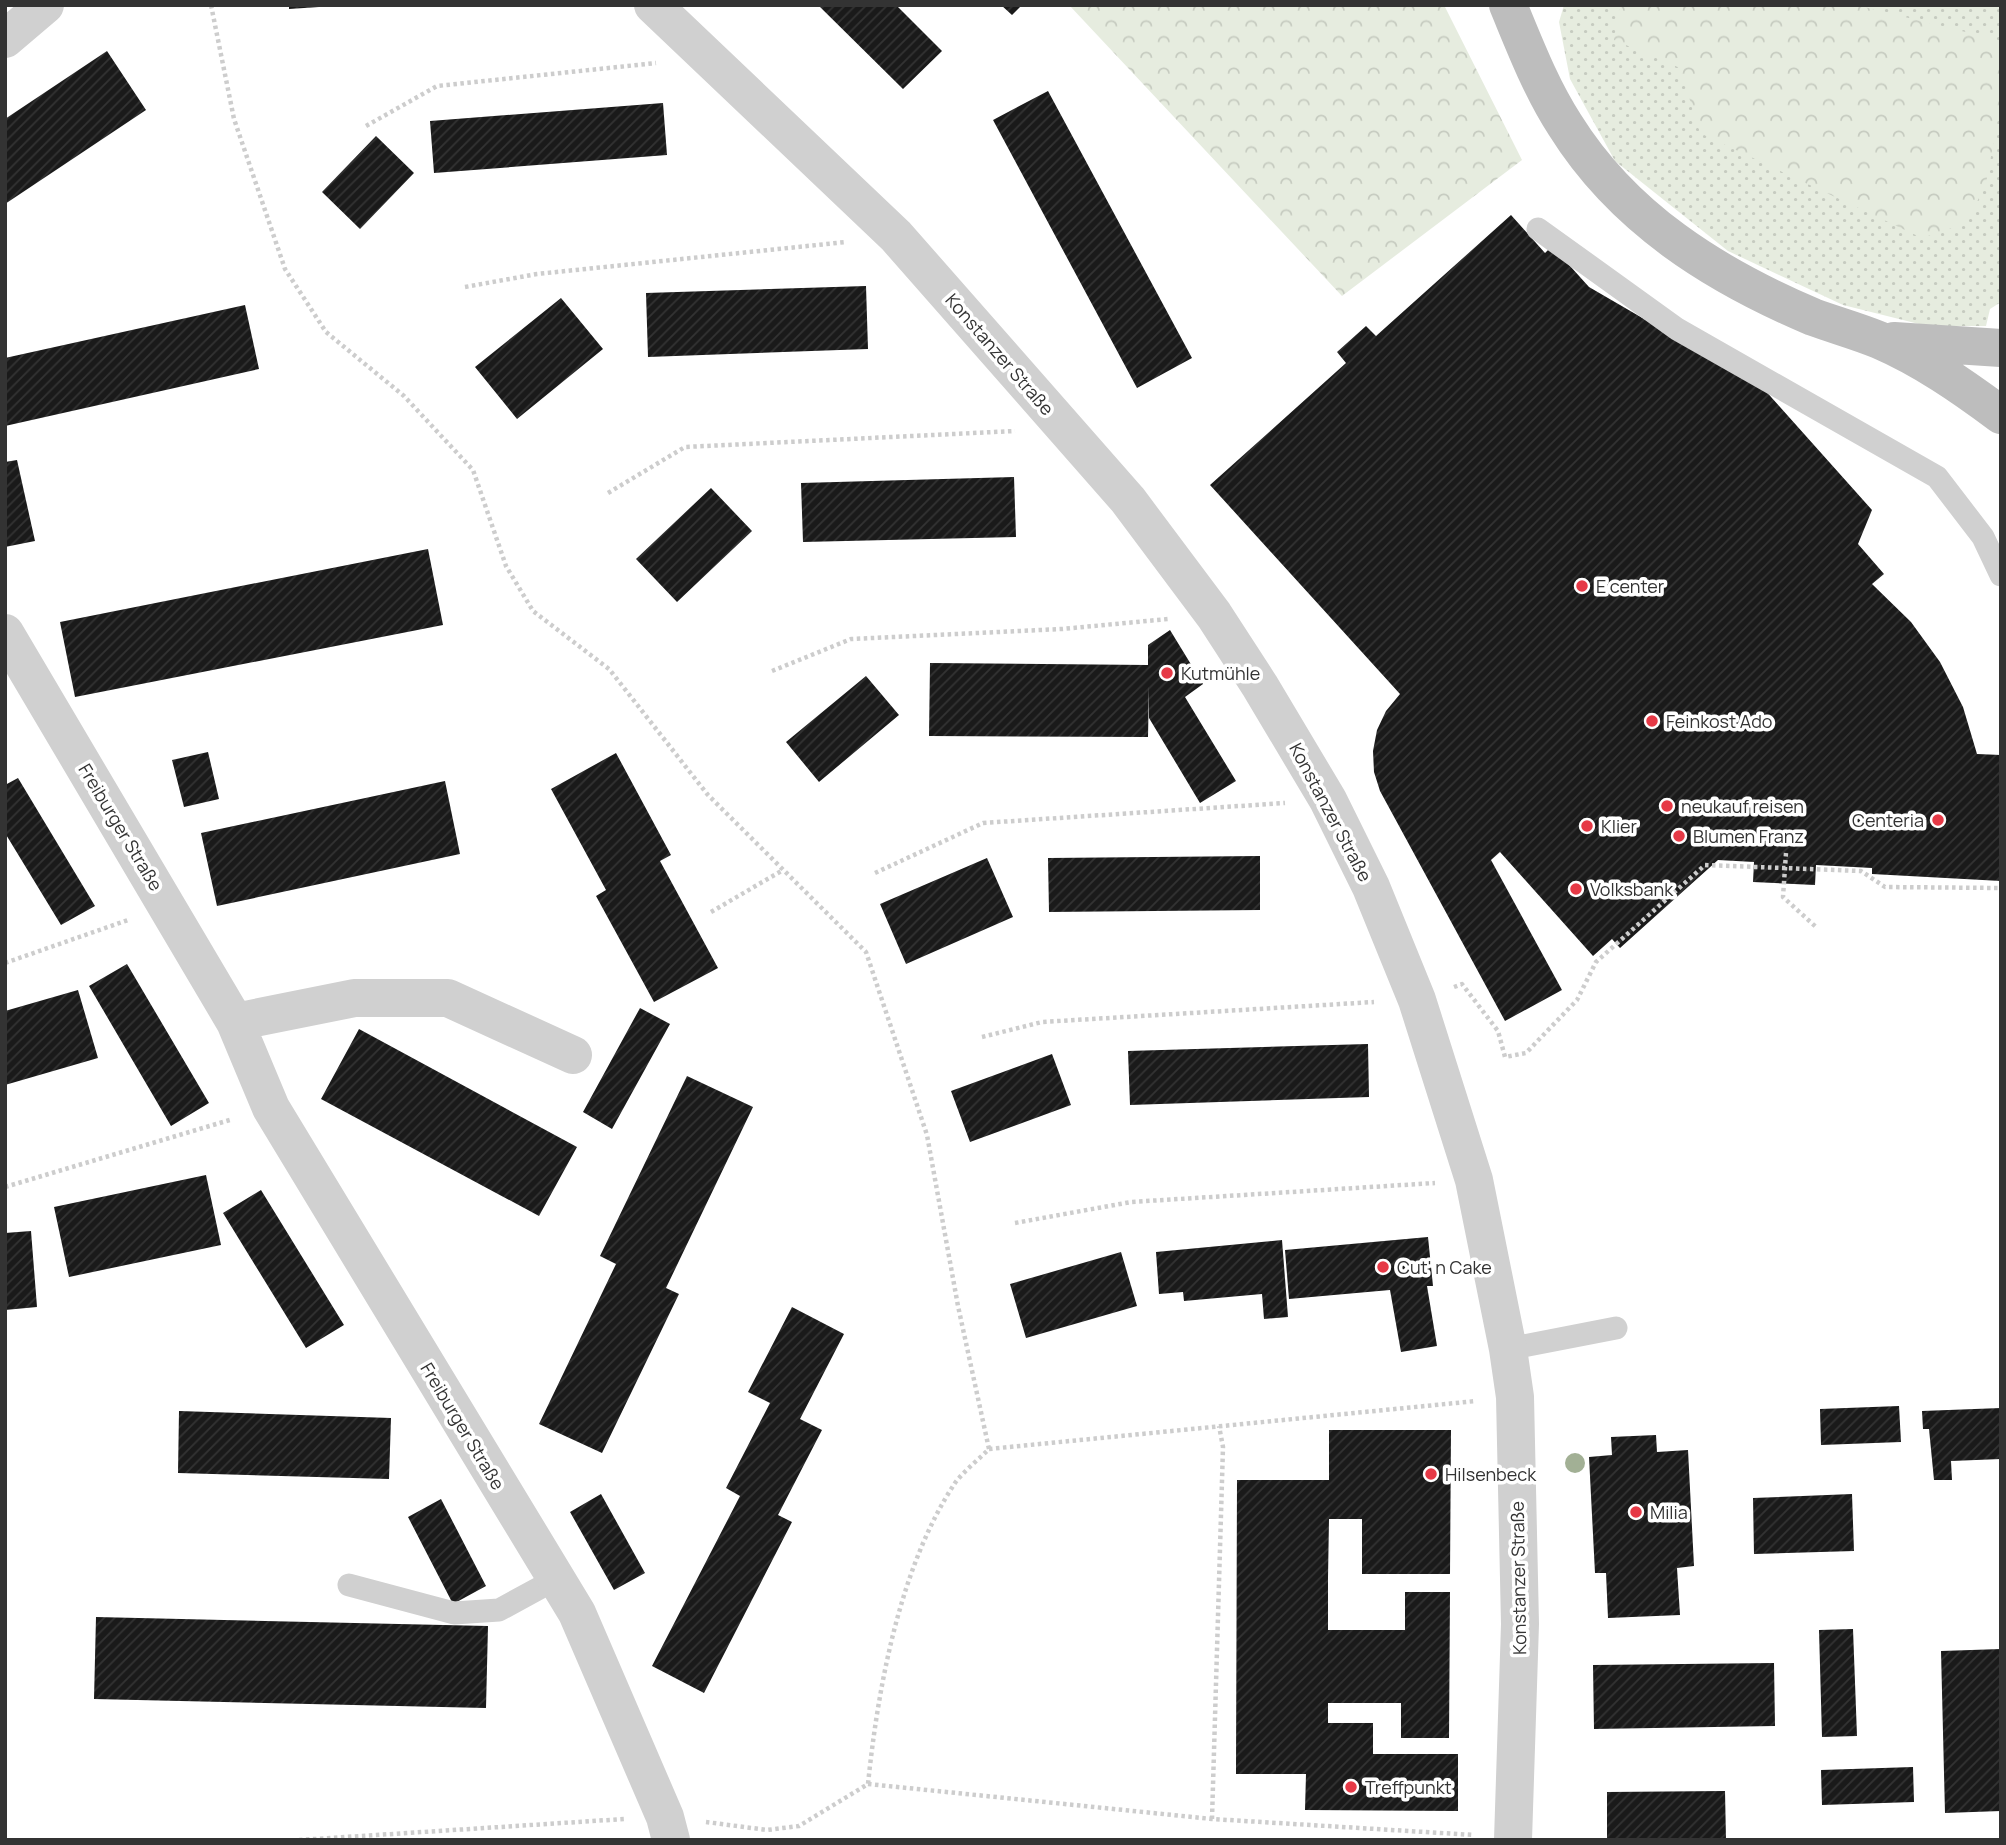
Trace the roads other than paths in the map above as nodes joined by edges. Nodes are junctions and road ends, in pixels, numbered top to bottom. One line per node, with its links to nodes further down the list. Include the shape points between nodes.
1 (45, 5): 5 (street)
2 (653, 5): 18 (street, Konstanzer Straße, via 896,236 1128,500 1214,615 1328,800 1371,887 1417,999 1474,1180)
3 (1508, 5): 6 (main road)
4 (1533, 5): 6 (main road)
5 (5, 39)
6 (1528, 52): 8 (main road, via 1587,158 1644,219 1711,267 1814,317)
7 (1538, 229): 13 (lane, via 1677,329 1937,477 1983,537)
8 (1878, 340): 9 (main road); 10 (main road)
9 (2001, 348)
10 (1945, 374): 11 (main road); 12 (main road)
11 (2001, 391)
12 (2001, 415)
13 (2001, 575)
14 (5, 633): 15 (street, Freiburger Straße)
15 (235, 1022): 16 (street, via 354,998 448,998); 19 (street, Freiburger Straße, via 271,1108)
16 (573, 1055)
17 (1616, 1328): 18 (lane)
18 (1508, 1349): 22 (street, Konstanzer Straße, via 1515,1397 1520,1624)
19 (556, 1579): 20 (lane, via 499,1609 454,1614); 21 (street, Freiburger Straße, via 577,1613)
20 (349, 1585)
21 (668, 1828)
22 (1513, 1839)

